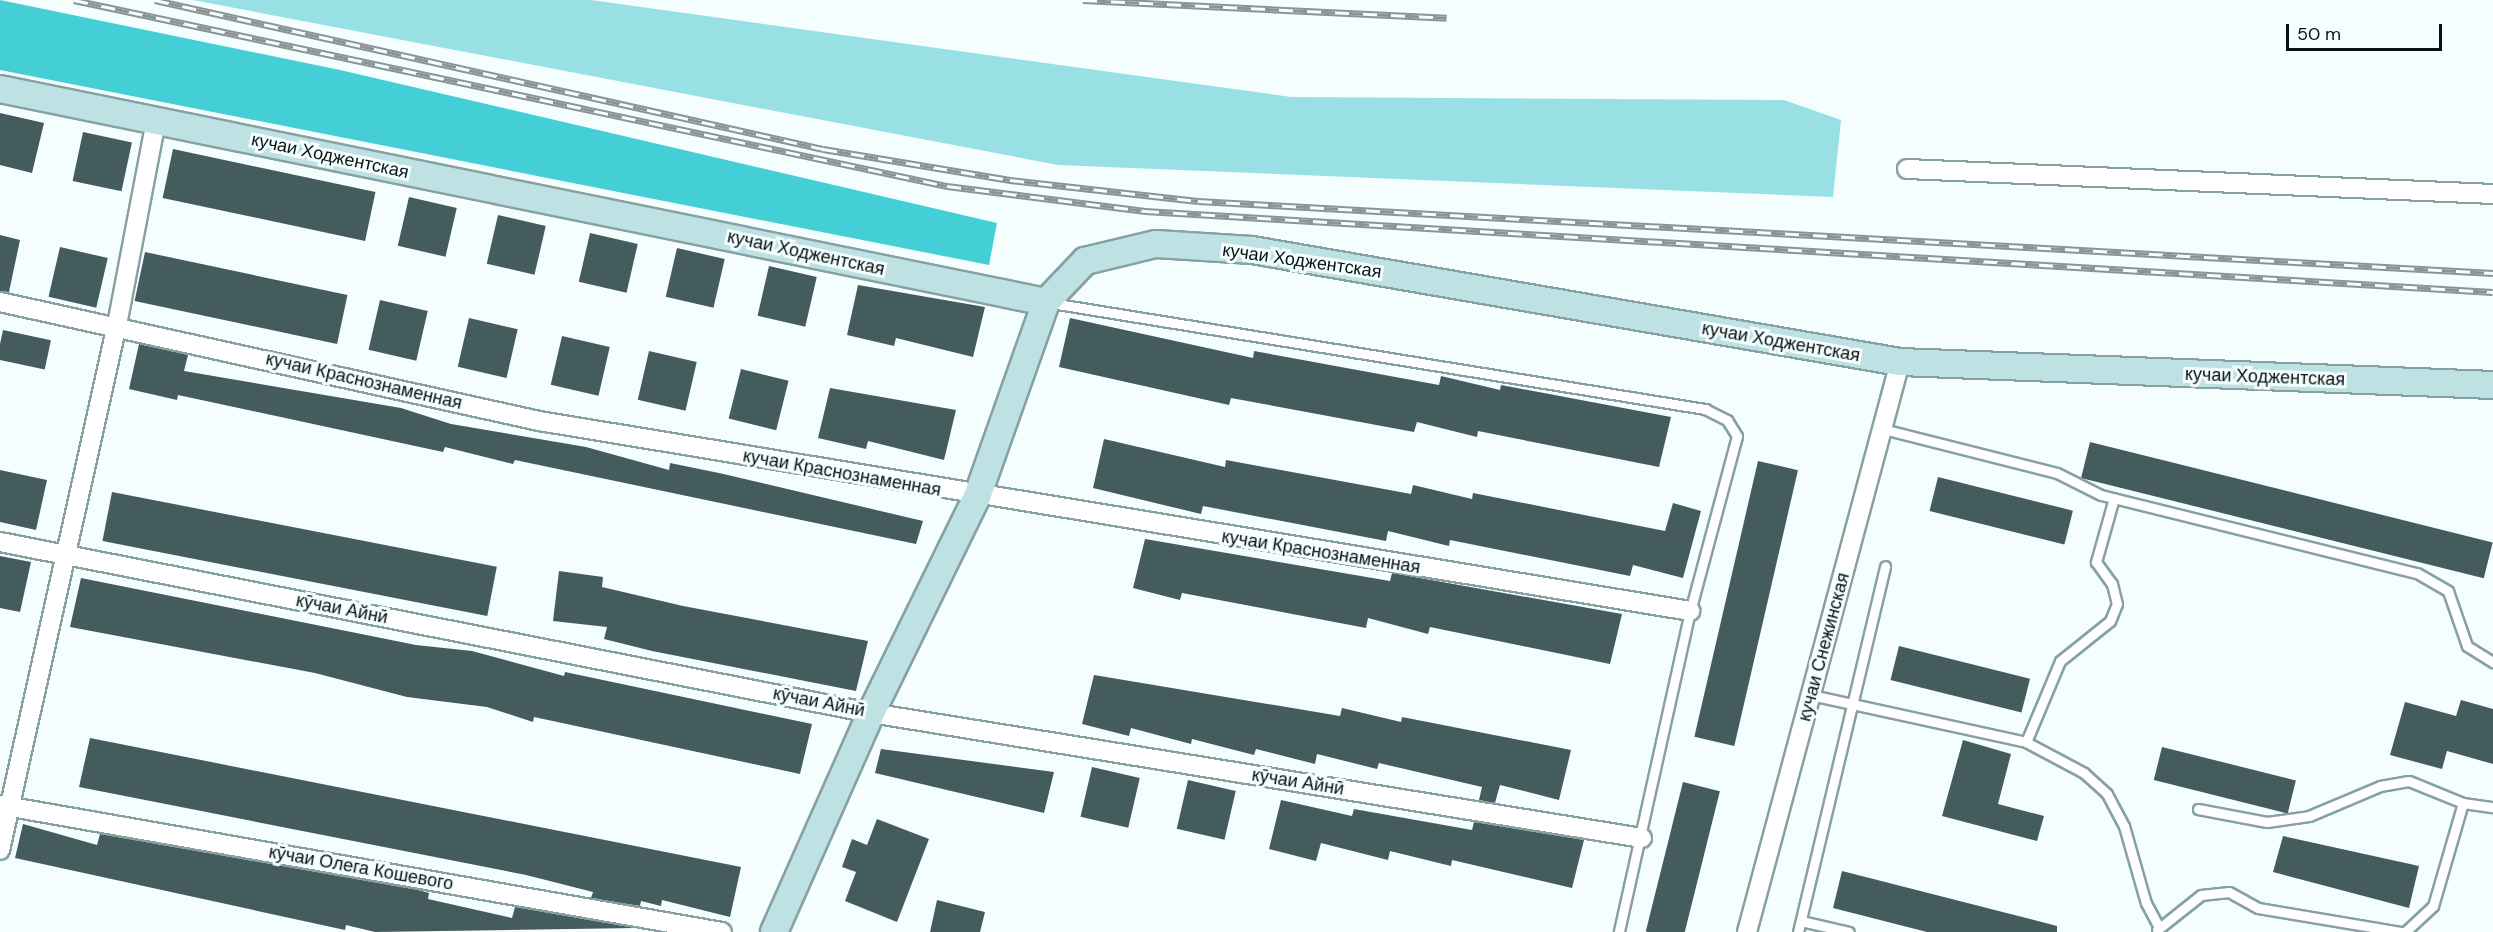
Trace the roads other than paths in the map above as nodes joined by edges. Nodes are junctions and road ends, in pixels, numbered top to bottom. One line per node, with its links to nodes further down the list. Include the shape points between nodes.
1 (0, 89): 2 (main road, кучаи Ходжентская)
2 (156, 120): 6 (main road, кучаи Ходжентская); 7 (street)
3 (1907, 170): 4 (street)
4 (2493, 194)
5 (0, 302): 7 (street, кучаи Краснознаменная)
6 (1046, 302): 8 (main road, кучаи Ходжентская, via 1085,261 1156,244 1252,250); 11 (main road); 16 (lane, via 1705,409 1727,420 1737,436)
7 (117, 325): 11 (street, кучаи Краснознаменная, via 539,421); 14 (street)
8 (1900, 362): 9 (main road, кучаи Ходжентская); 10 (street, кучаи Снежинская)
9 (2493, 386)
10 (1883, 429): 12 (lane, via 2057,473); 18 (street, кучаи Снежинская)
11 (977, 497): 16 (street, кучаи Краснознаменная); 20 (main road)
12 (2114, 498): 17 (lane, via 2439,581 2467,646); 21 (lane, via 2096,562 2112,584 2117,604 2110,621 2060,661)
13 (0, 542): 14 (street, кӯчаи Айнӣ)
14 (66, 554): 20 (street, кӯчаи Айнӣ); 23 (street)
15 (1885, 566): 19 (lane)
16 (1690, 611): 26 (lane)
17 (2493, 662)
18 (1811, 695): 19 (lane); 33 (street, кучаи Снежинская)
19 (1855, 702): 21 (lane); 28 (lane)
20 (871, 712): 26 (street, кӯчаи Айнӣ); 31 (main road)
21 (2026, 742): 29 (lane, via 2084,773 2107,794 2124,826)
22 (2463, 803): 24 (lane); 25 (lane, via 2409,781 2380,786 2309,816 2267,822); 36 (lane, via 2433,906)
23 (4, 806): 27 (street); 30 (street, кӯчаи Олега Кошевого)
24 (2493, 807)
25 (2198, 808)
26 (1642, 838): 32 (lane)
27 (0, 850)
28 (1801, 921): 34 (lane); 35 (lane)
29 (2157, 929): 36 (lane, via 2201,895 2229,892 2258,908)
30 (722, 932)
31 (774, 932)
32 (1619, 932)
33 (1747, 932)
34 (1798, 932)
35 (1849, 932)
36 (2403, 932)

